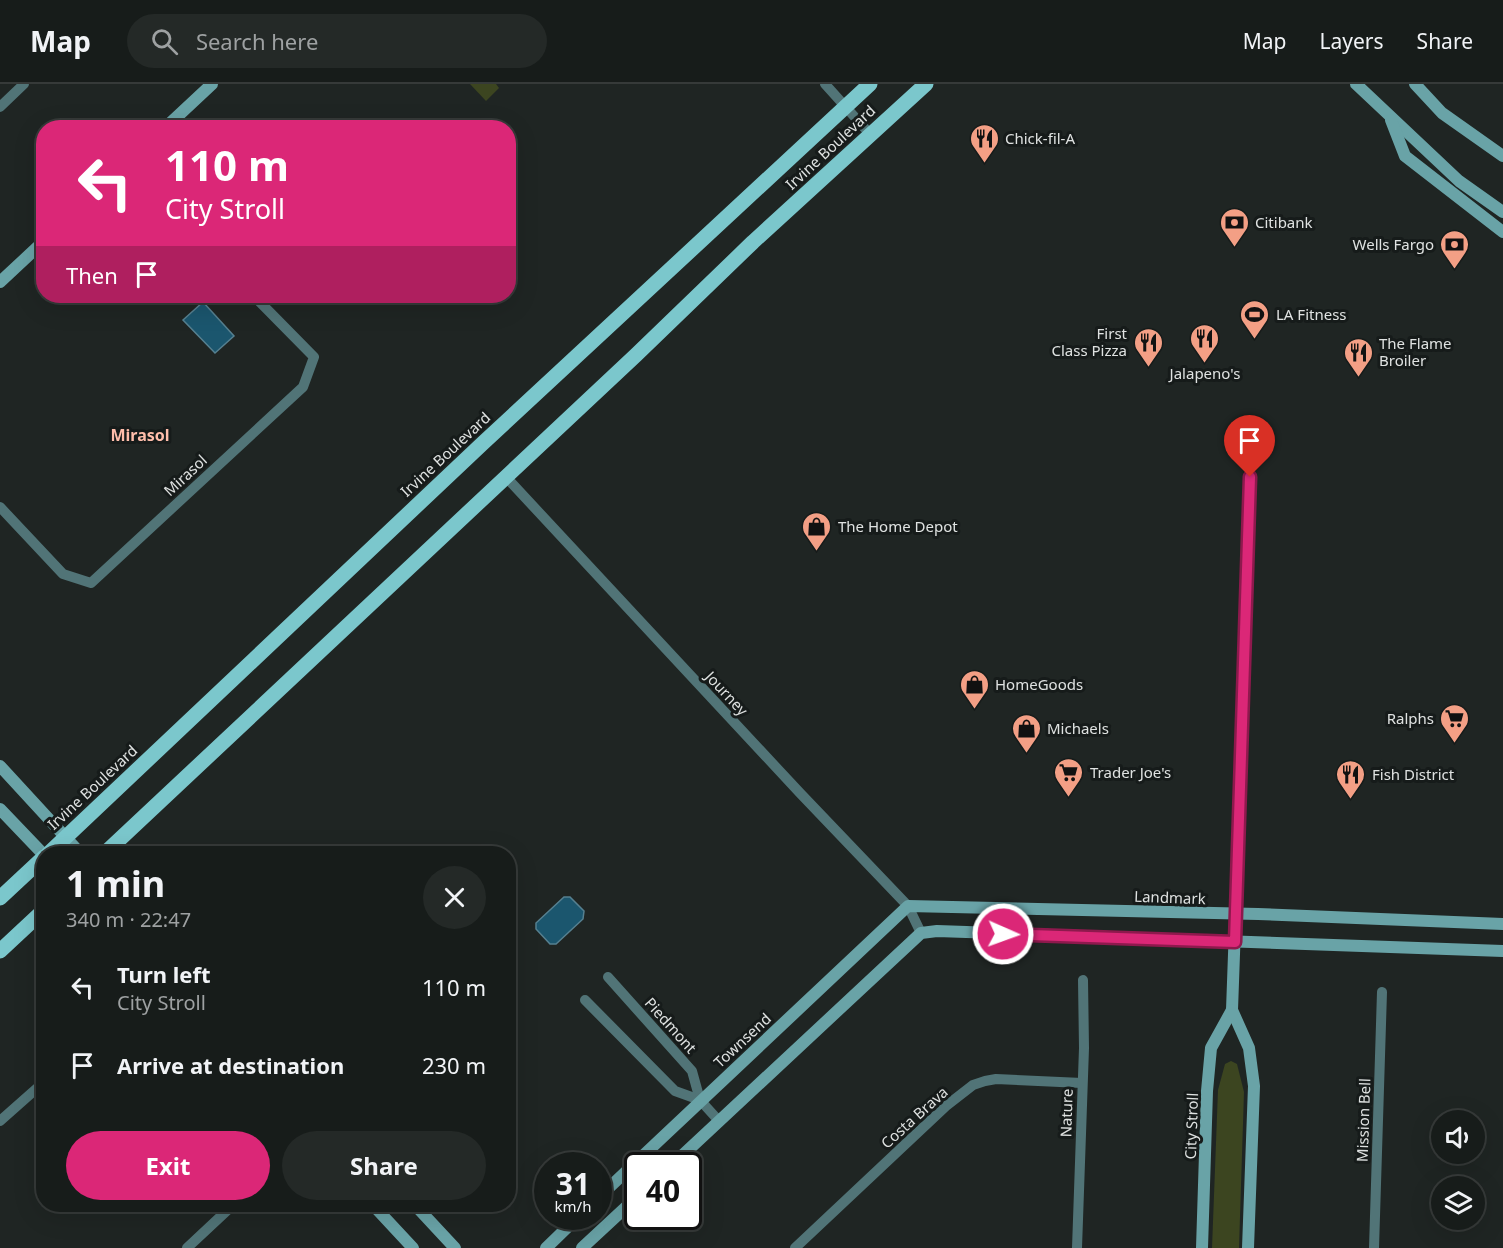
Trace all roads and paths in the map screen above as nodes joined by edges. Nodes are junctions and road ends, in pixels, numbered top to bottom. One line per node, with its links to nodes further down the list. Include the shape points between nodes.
1 (24, 84): 8 (street)
2 (212, 84): 11 (street)
3 (825, 84): 9 (street)
4 (870, 84): 9 (main road, Irvine Boulevard)
5 (926, 84): 12 (main road, Irvine Boulevard)
6 (1356, 84): 10 (street)
7 (1415, 84): 13 (street, via 1442,113)
8 (0, 107)
9 (846, 108): 12 (street); 25 (main road, Irvine Boulevard)
10 (1389, 117): 14 (street, via 1459,181); 15 (street, via 1406,156)
11 (174, 120)
12 (870, 134): 19 (main road, Irvine Boulevard)
13 (1503, 156)
14 (1503, 212)
15 (1503, 232)
16 (36, 248): 17 (street)
17 (0, 282)
18 (261, 303): 21 (street, Mirasol, via 314,357 303,387 91,583 63,574)
19 (506, 477): 29 (main road, Irvine Boulevard); 32 (street, Journey)
20 (1250, 477): 22 (street, City Stroll)
21 (0, 507)
22 (1241, 759): 33 (street, City Stroll)
23 (0, 766): 25 (street)
24 (0, 809): 26 (street)
25 (66, 836): 27 (main road, Irvine Boulevard); 28 (street)
26 (36, 846)
27 (55, 846)
28 (74, 846)
29 (113, 846)
30 (36, 864): 31 (main road, Irvine Boulevard)
31 (0, 898)
32 (908, 906): 33 (street, Landmark); 36 (street, Journey); 47 (street, Townsend)
33 (1237, 914): 35 (street, Landmark); 37 (street, City Stroll)
34 (36, 917): 38 (main road)
35 (1503, 924)
36 (921, 933): 37 (street); 49 (street)
37 (1235, 942): 39 (street); 44 (street, City Stroll)
38 (0, 951)
39 (1503, 951)
40 (608, 977): 47 (street, Piedmont, via 692,1071)
41 (1083, 980): 45 (street, Nature)
42 (1382, 992): 66 (street, Mission Bell)
43 (585, 1000): 47 (street, Piedmont, via 675,1091)
44 (1232, 1010): 64 (street, City Stroll, via 1211,1048); 65 (street, City Stroll, via 1249,1048 1254,1086)
45 (1082, 1083): 62 (street, Costa Brava, via 996,1079 973,1085); 63 (street, Nature)
46 (36, 1089): 48 (street)
47 (700, 1100): 49 (street, Piedmont); 51 (street, Townsend)
48 (0, 1121)
49 (719, 1121): 50 (street)
50 (686, 1152)
51 (612, 1185)
52 (624, 1209): 61 (street)
53 (225, 1212): 57 (street)
54 (379, 1212): 58 (street)
55 (421, 1212): 59 (street)
56 (565, 1230): 60 (street)
57 (187, 1248)
58 (413, 1248)
59 (455, 1248)
60 (546, 1248)
61 (582, 1248)
62 (795, 1248)
63 (1077, 1248)
64 (1202, 1248)
65 (1248, 1248)
66 (1374, 1248)

